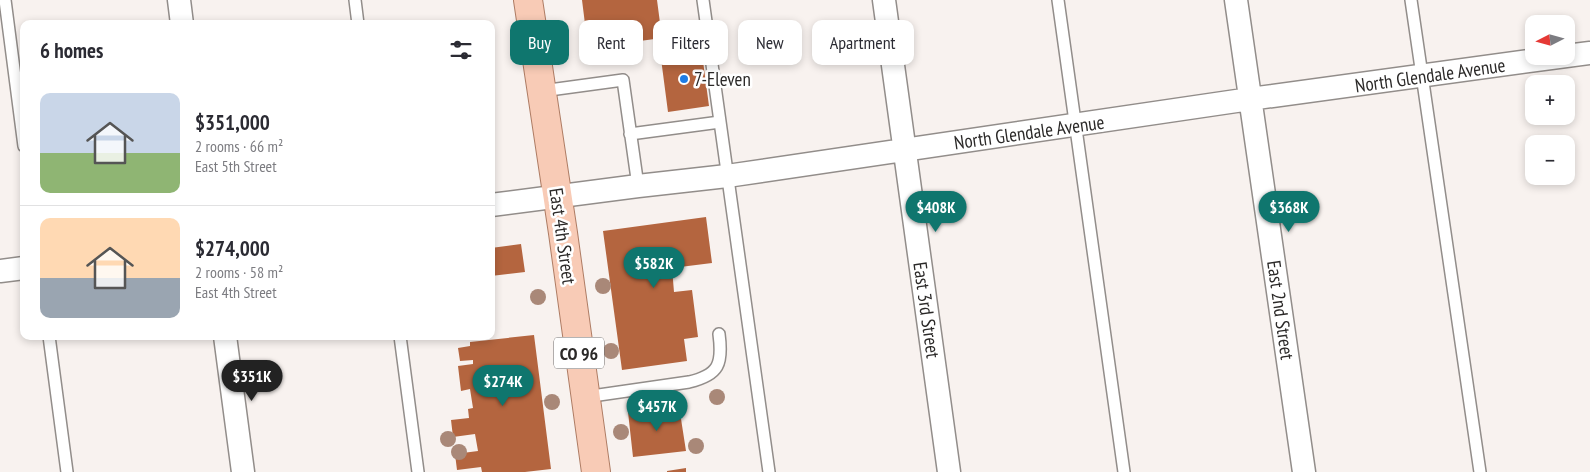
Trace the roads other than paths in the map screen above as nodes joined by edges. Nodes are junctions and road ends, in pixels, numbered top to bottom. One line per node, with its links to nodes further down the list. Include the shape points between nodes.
1 (4, 0): 18 (lane)
2 (179, 0): 10 (street)
3 (355, 0): 11 (lane)
4 (528, 0): 16 (main road, East 4th Street / CO 96)
5 (703, 0): 19 (lane)
6 (884, 0): 22 (street, East 3rd Street)
7 (1058, 0): 20 (lane)
8 (1236, 0): 17 (street, East 2nd Street)
9 (1411, 0): 15 (lane)
10 (182, 20)
11 (358, 20)
12 (1590, 53): 13 (street, North Glendale Avenue)
13 (1575, 55)
14 (1525, 62): 15 (street, North Glendale Avenue)
15 (1422, 76): 17 (street, North Glendale Avenue); 42 (lane)
16 (542, 91): 21 (lane, via 622,80); 25 (main road, East 4th Street / CO 96)
17 (1250, 99): 20 (street, North Glendale Avenue); 41 (street, East 2nd Street)
18 (20, 117)
19 (720, 122): 21 (lane); 23 (lane)
20 (1076, 125): 22 (street, North Glendale Avenue); 40 (lane)
21 (630, 134): 24 (lane)
22 (906, 150): 23 (street, North Glendale Avenue); 39 (street, East 3rd Street)
23 (727, 176): 24 (street, North Glendale Avenue); 38 (lane)
24 (638, 186): 25 (street, North Glendale Avenue)
25 (557, 198): 26 (street, North Glendale Avenue); 33 (main road, East 4th Street / CO 96)
26 (495, 205)
27 (20, 268): 28 (street)
28 (0, 271)
29 (719, 334): 33 (lane, via 721,351 718,366 704,378)
30 (50, 340): 34 (lane)
31 (226, 340): 35 (street)
32 (401, 340): 36 (lane)
33 (585, 397): 37 (main road, East 4th Street / CO 96)
34 (67, 472)
35 (243, 472)
36 (418, 472)
37 (596, 472)
38 (769, 472)
39 (949, 472)
40 (1124, 472)
41 (1304, 472)
42 (1480, 472)

